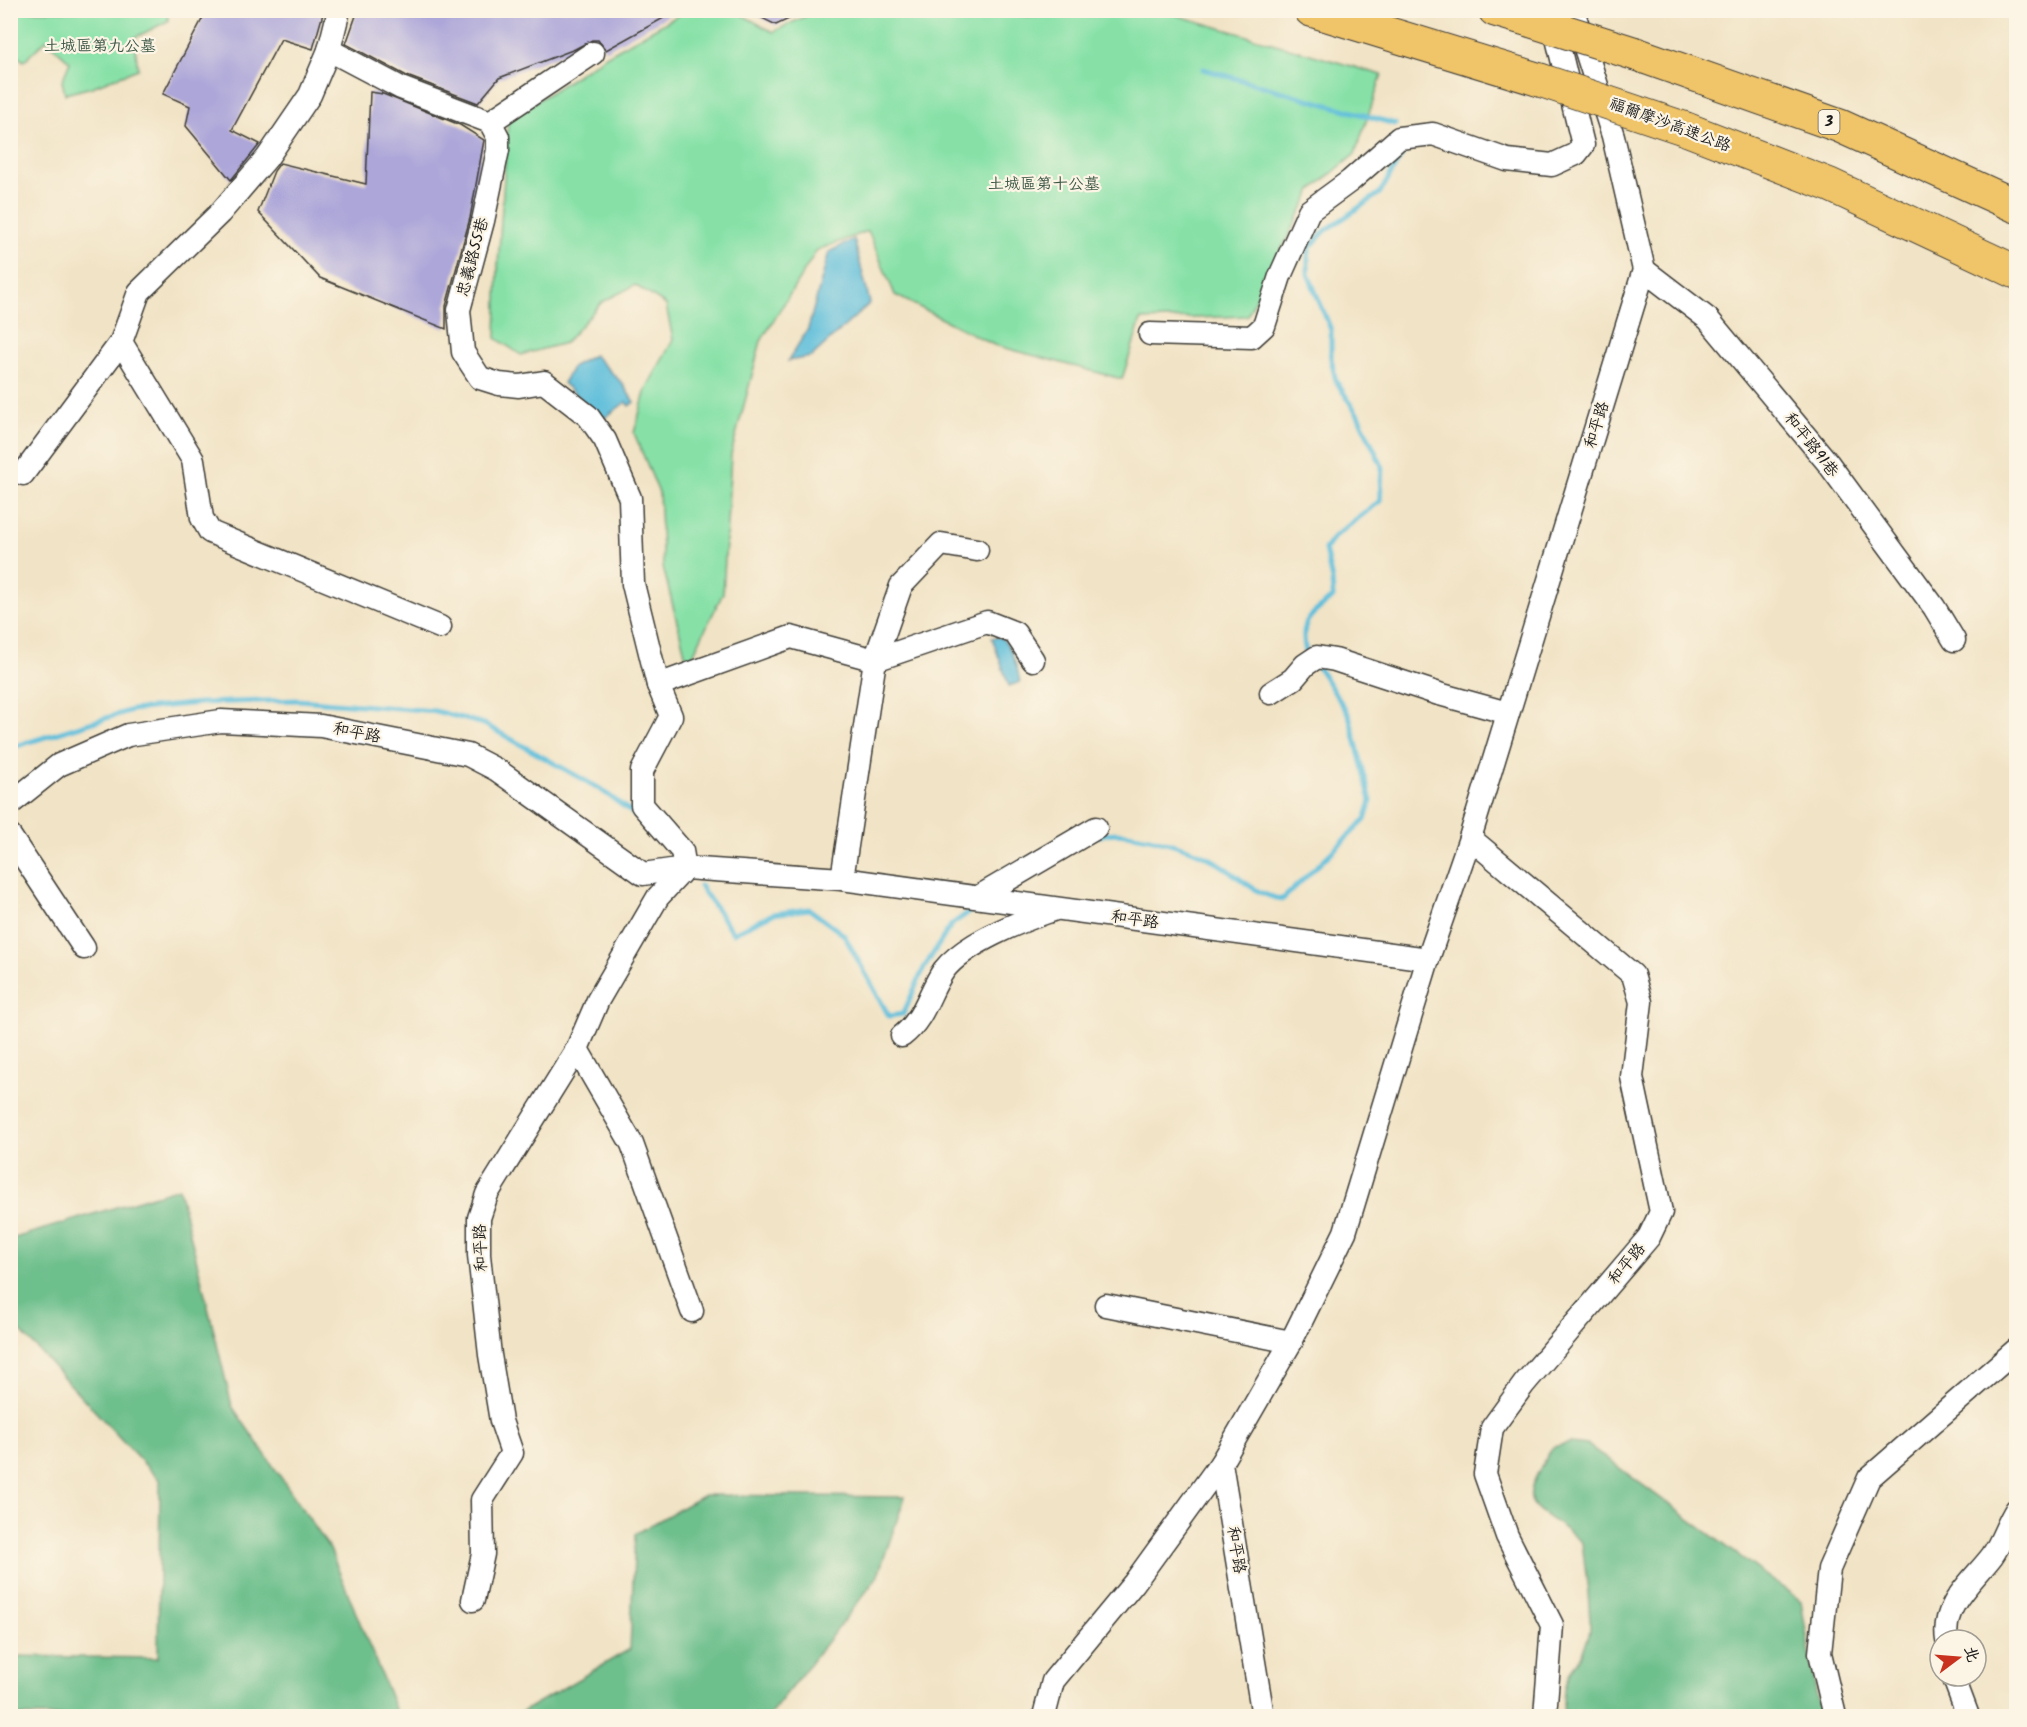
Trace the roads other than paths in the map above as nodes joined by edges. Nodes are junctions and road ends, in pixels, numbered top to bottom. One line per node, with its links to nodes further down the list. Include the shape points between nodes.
1 (339, 10): 6 (street)
2 (1311, 10): 11 (highway, 福爾摩沙高速公路, bridge, via 1686,129 1830,184)
3 (1495, 10): 5 (highway, 3)
4 (1573, 10): 10 (street, via 1613,136)
5 (1540, 15): 9 (highway, 3, bridge, via 1636,54 1840,126); 12 (street, via 1583,145 1576,154 1552,165 1507,160 1433,134 1399,138 1309,211 1280,276 1264,326 1252,337)
6 (329, 50): 8 (street, via 401,88); 13 (street, via 310,95 267,158 220,213 139,292)
7 (593, 53): 8 (street)
8 (490, 122): 20 (street, 忠義路55巷, via 498,137 498,150 459,310 463,352 480,378 519,386 544,382 553,387 588,416 605,440 630,498 633,584)
9 (2016, 206)
10 (1644, 270): 17 (street, 和平路91巷, via 1708,319 1828,463); 22 (street, 和平路)
11 (2016, 272)
12 (1150, 334)
13 (121, 342): 14 (street); 16 (street, via 193,460 202,518 210,532)
14 (23, 474)
15 (977, 549): 18 (street, via 941,544 901,586)
16 (440, 627)
17 (1954, 640)
18 (875, 660): 19 (street, via 987,622 1015,633); 20 (street, via 791,637); 28 (street)
19 (1033, 660)
20 (658, 685): 27 (street, 忠義路55巷, via 671,716 642,771 642,805 682,851)
21 (1271, 693): 22 (street, via 1317,657)
22 (1508, 713): 26 (street, 和平路)
23 (10, 804): 27 (street, 和平路, via 59,765 128,735 221,721 321,726 468,755 497,770 643,874)
24 (1096, 828): 29 (street)
25 (10, 836): 31 (street)
26 (1470, 838): 32 (street, 和平路); 46 (street, 和平路, via 1633,975 1641,1002 1632,1077 1660,1212 1649,1237 1524,1384 1492,1428 1485,1474 1508,1536 1552,1625)
27 (685, 868): 28 (street, 和平路); 34 (street, 和平路, via 658,897 598,1000)
28 (842, 879): 29 (street, 和平路)
29 (980, 896): 30 (street, 和平路)
30 (1054, 909): 32 (street, 和平路); 33 (street, via 965,952 945,970 916,1025)
31 (84, 948)
32 (1428, 959): 37 (street, 和平路, via 1345,1232)
33 (903, 1036)
34 (577, 1049): 36 (street, via 632,1144); 41 (street, 和平路, via 487,1194 479,1218 490,1355 501,1421 512,1453 482,1500 483,1554)
35 (1106, 1305): 37 (street)
36 (692, 1311)
37 (1291, 1342): 39 (street, 和平路)
38 (2016, 1350): 47 (street, via 1869,1478 1829,1569 1820,1653)
39 (1221, 1463): 44 (street, via 1134,1583 1053,1681); 45 (street, 和平路)
40 (2016, 1510): 42 (street, via 1993,1554 1957,1597)
41 (473, 1600)
42 (1945, 1628)
43 (1958, 1688): 48 (street)
44 (1044, 1716)
45 (1263, 1716)
46 (1545, 1716)
47 (1835, 1716)
48 (1968, 1716)

